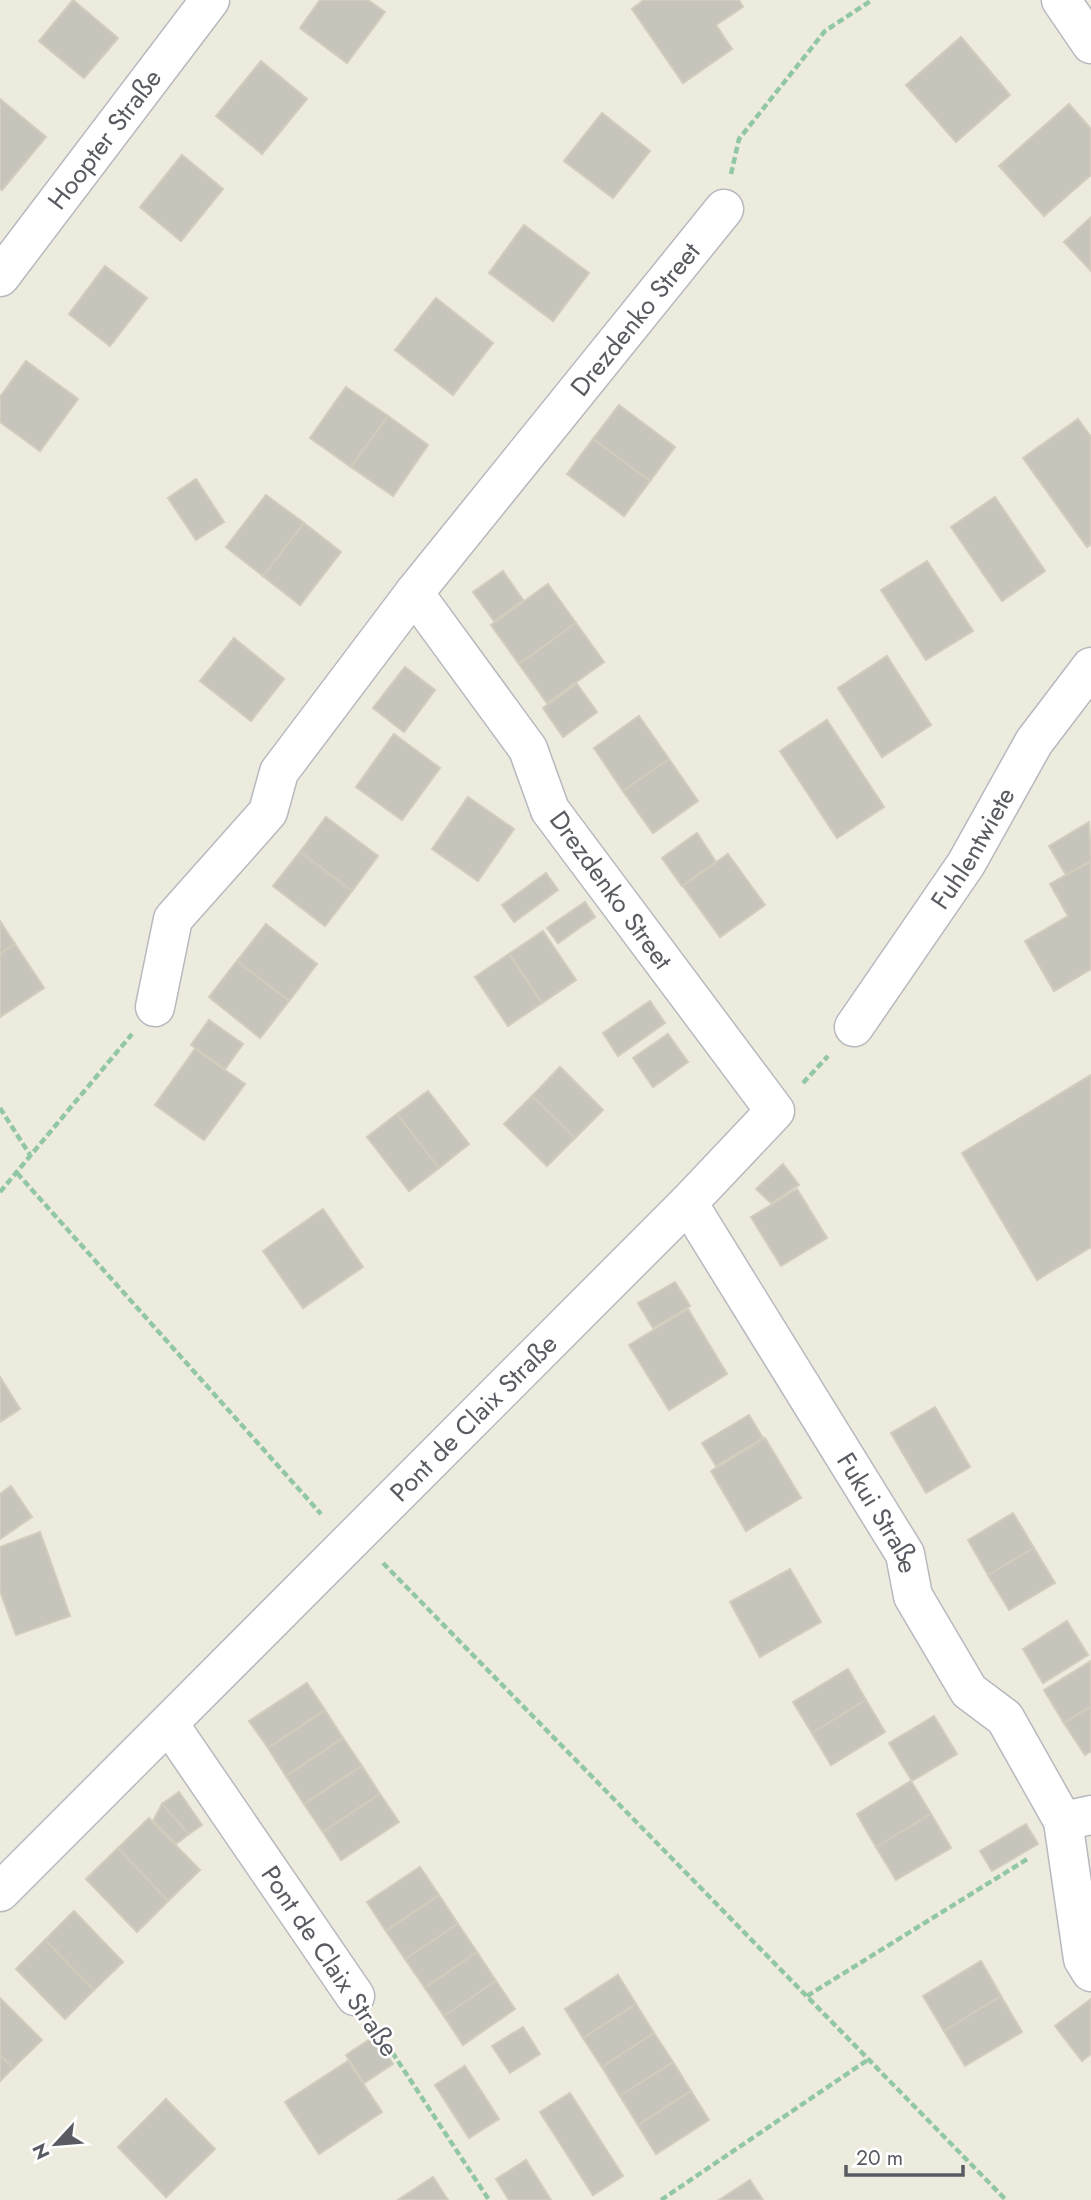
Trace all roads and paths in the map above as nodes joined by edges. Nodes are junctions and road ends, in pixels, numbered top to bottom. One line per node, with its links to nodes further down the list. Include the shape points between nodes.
1 (211, 0): 7 (street, Hoopter Straße)
2 (872, 0): 5 (path, via 825,31)
3 (1061, 0): 4 (street)
4 (1091, 44)
5 (738, 139)
6 (724, 209): 8 (street, Drezdenko Street)
7 (0, 276)
8 (414, 593): 10 (street, Drezdenko Street, via 279,772 268,812 173,919); 13 (street, Drezdenko Street, via 528,749 550,810)
9 (1091, 667): 11 (street, Fuhlentwiete, via 1034,742 967,864)
10 (155, 1007): 14 (path)
11 (854, 1027): 13 (path)
12 (0, 1108): 14 (path)
13 (775, 1111): 17 (street, Pont de Claix Straße)
14 (30, 1155): 15 (path)
15 (17, 1173): 16 (path); 18 (path, via 331,1525)
16 (0, 1192)
17 (688, 1203): 18 (street, Pont de Claix Straße); 20 (street, Fukui Straße, via 905,1554 913,1595 969,1691 1005,1718)
18 (352, 1538): 19 (street, Pont de Claix Straße); 24 (path, via 380,1559)
19 (169, 1724): 21 (street, Pont de Claix Straße); 23 (street, Pont de Claix Straße)
20 (1077, 1818): 22 (street, Fukui Straße, via 1083,1959); 24 (path, via 1048,1846)
21 (0, 1892)
22 (1091, 1972)
23 (355, 1996): 26 (path, Pont de Claix Straße)
24 (807, 1996): 25 (path)
25 (869, 2059): 27 (path); 28 (path)
26 (489, 2200)
27 (661, 2200)
28 (1006, 2200)

